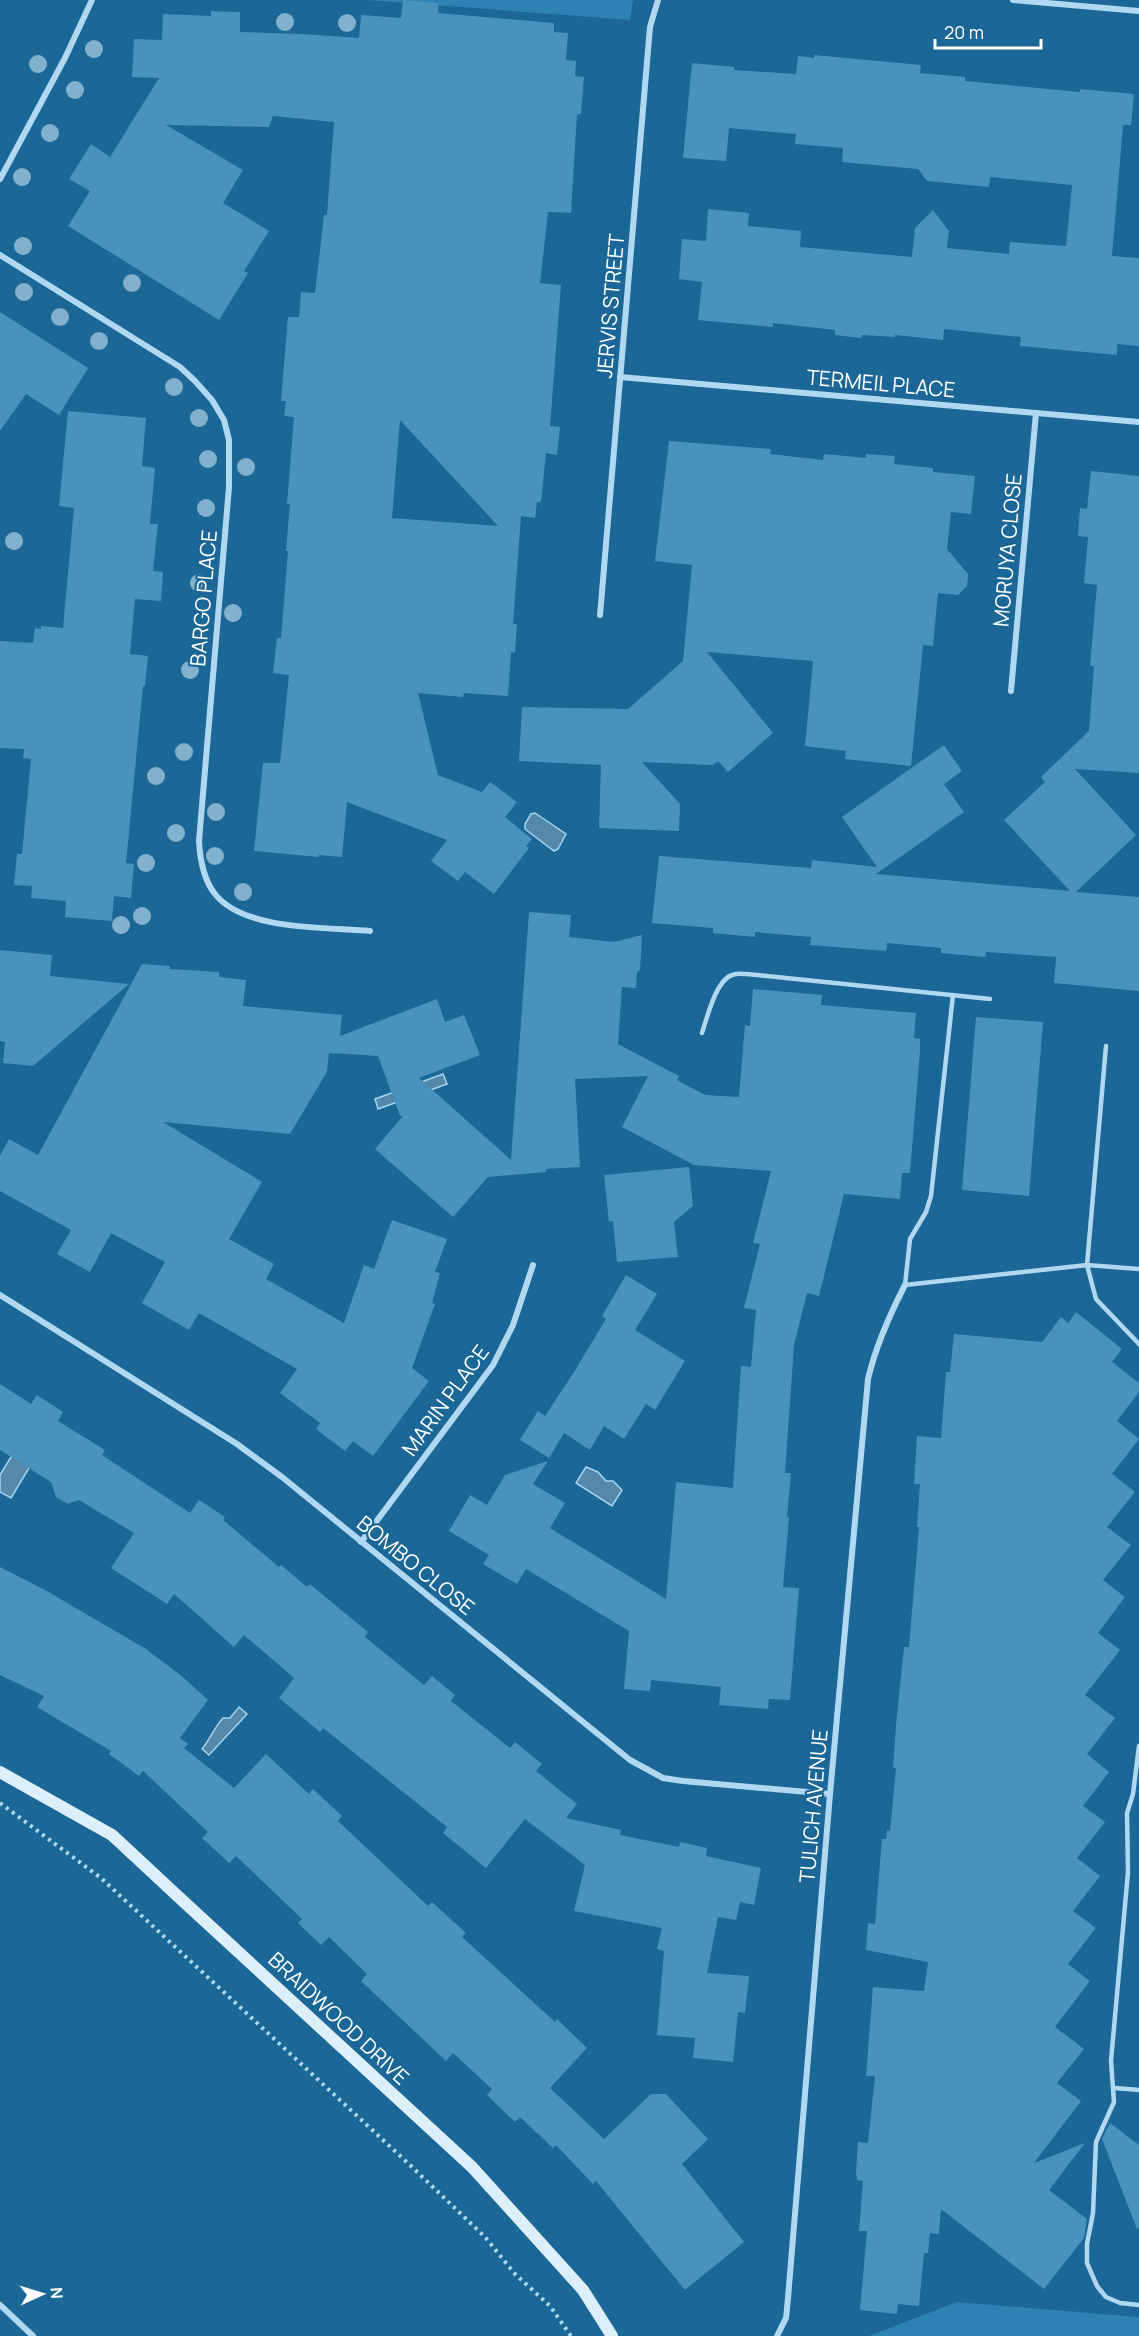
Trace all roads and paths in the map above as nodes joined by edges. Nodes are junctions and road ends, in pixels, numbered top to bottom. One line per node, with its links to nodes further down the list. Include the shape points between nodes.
1 (92, 0): 5 (street)
2 (658, 0): 7 (street, JERVIS STREET, via 650,27)
3 (1013, 0): 4 (street)
4 (1139, 11)
5 (0, 179)
6 (0, 255): 12 (street, BARGO PLACE, via 180,367 212,400 224,420 229,440 229,487 199,841 205,877 224,903 256,919)
7 (620, 378): 8 (street, TERMEIL PLACE); 10 (street, JERVIS STREET)
8 (1036, 413): 9 (street, TERMEIL PLACE); 11 (street, MORUYA CLOSE)
9 (1139, 422)
10 (600, 615)
11 (1011, 691)
12 (370, 931)
13 (953, 995): 14 (lane); 15 (lane, via 732,975 723,981); 20 (lane, via 931,1196 910,1239)
14 (990, 999)
15 (702, 1033)
16 (1106, 1046): 18 (lane)
17 (533, 1265): 23 (street, MARIN PLACE, via 513,1325 493,1365)
18 (1087, 1265): 19 (lane); 20 (lane); 22 (lane, via 1096,1299)
19 (1139, 1269)
20 (905, 1285): 26 (street, TULICH AVENUE, via 882,1330 868,1380)
21 (0, 1295): 23 (street, BOMBO CLOSE, via 237,1444)
22 (1139, 1344)
23 (361, 1542): 26 (street, BOMBO CLOSE, via 646,1770 683,1781)
24 (1139, 1746): 28 (lane, via 1133,1794 1126,1813 1128,1872 1111,2061)
25 (0, 1772): 34 (street, BRAIDWOOD DRIVE, via 112,1835 472,2168 583,2290)
26 (830, 1794): 35 (street, TULICH AVENUE, via 788,2298 786,2318)
27 (0, 1803): 33 (path, via 101,1878 411,2166 550,2306)
28 (1114, 2088): 29 (lane); 31 (lane, via 1114,2102 1094,2154 1087,2263 1096,2286 1106,2297)
29 (1139, 2090)
30 (0, 2305): 32 (street)
31 (1139, 2305)
32 (33, 2336)
33 (571, 2336)
34 (612, 2336)
35 (777, 2336)

